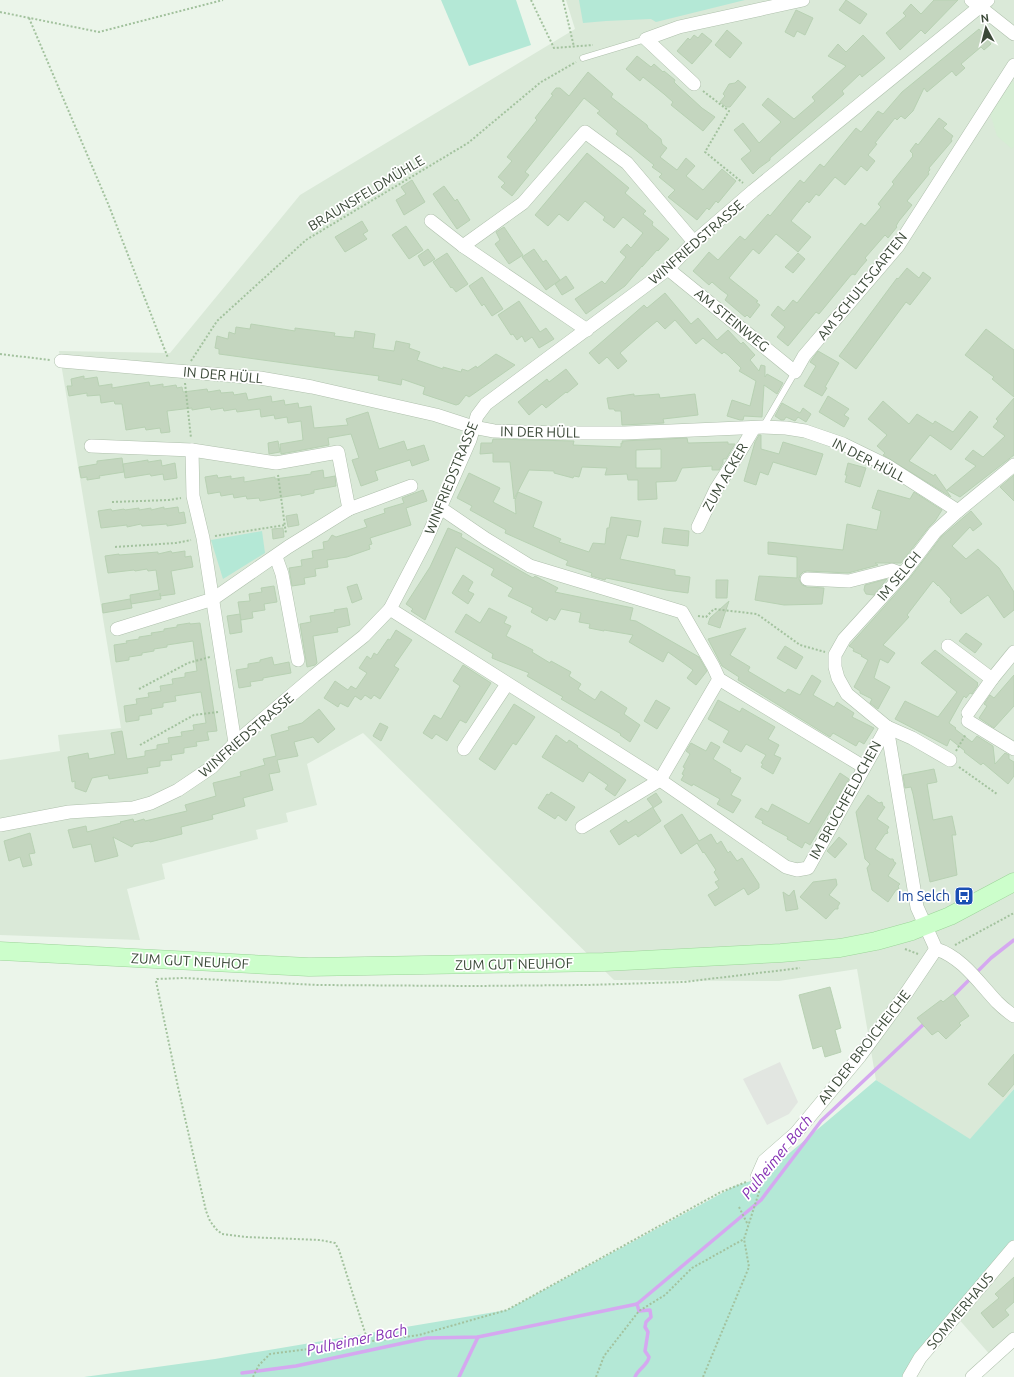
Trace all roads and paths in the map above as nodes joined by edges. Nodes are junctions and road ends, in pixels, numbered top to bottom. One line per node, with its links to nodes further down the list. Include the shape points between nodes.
1 (223, 0): 7 (path, via 99,32)
2 (531, 0): 11 (path)
3 (563, 0): 10 (path)
4 (803, 0): 9 (street, via 679,27)
5 (979, 2): 8 (street); 15 (street, WINFRIEDSTRASSE)
6 (0, 12): 7 (path)
7 (28, 18): 23 (path, via 109,206 168,359)
8 (1014, 34)
9 (646, 39): 12 (lane); 14 (street)
10 (574, 47)
11 (554, 48)
12 (583, 58): 23 (path, BRAUNSFELDMÜHLE, via 541,82 468,143 306,240 217,321)
13 (1014, 65): 24 (street, AM SCHULTSGARTEN, via 898,246 804,356)
14 (694, 84): 15 (path, via 729,112 705,152)
15 (754, 191): 17 (street, WINFRIEDSTRASSE)
16 (431, 221): 18 (street)
17 (694, 242): 18 (street, via 627,163 585,132 524,203); 19 (street, WINFRIEDSTRASSE)
18 (463, 246): 20 (street)
19 (668, 269): 20 (street, WINFRIEDSTRASSE); 24 (street, AM STEINWEG)
20 (587, 330): 25 (street, WINFRIEDSTRASSE, via 486,404)
21 (0, 354): 22 (path)
22 (61, 361): 23 (street, IN DER HÜLL)
23 (184, 372): 25 (street, IN DER HÜLL, via 260,378 312,387 436,415); 28 (path)
24 (795, 372): 26 (lane, AM SCHULTSGARTEN)
25 (473, 427): 26 (street, IN DER HÜLL, via 494,431 625,434); 34 (street, WINFRIEDSTRASSE, via 470,440)
26 (758, 428): 36 (street, IN DER HÜLL, via 805,431 843,444 886,465); 38 (street, ZUM ACKER, via 712,495)
27 (91, 446): 28 (street)
28 (192, 450): 29 (street); 32 (street)
29 (276, 463): 35 (street, via 338,452); 37 (path)
30 (1014, 465): 36 (street, IM SELCH)
31 (411, 486): 35 (street)
32 (193, 496): 33 (path, via 169,500); 39 (street)
33 (112, 502)
34 (439, 507): 46 (street, WINFRIEDSTRASSE, via 426,540); 47 (street, via 530,566)
35 (349, 509): 41 (street)
36 (958, 511): 43 (street, IM SELCH, via 935,532)
37 (285, 525): 39 (path); 41 (path)
38 (698, 527)
39 (203, 538): 40 (path, via 176,543); 45 (street)
40 (115, 547)
41 (288, 547): 42 (street)
42 (276, 557): 45 (street); 53 (street, via 282,574)
43 (903, 574): 44 (street, via 892,570 849,581); 52 (street, IM SELCH, via 844,639)
44 (807, 579)
45 (213, 599): 48 (street); 51 (street)
46 (390, 609): 56 (street, IM BRUCHFELDCHEN); 61 (street, WINFRIEDSTRASSE, via 364,636)
47 (682, 612): 52 (path, via 706,617 714,609 757,614 800,645); 54 (street)
48 (118, 629)
49 (948, 646): 55 (street)
50 (1014, 652): 55 (street)
51 (221, 654): 57 (path, via 188,663); 58 (street)
52 (835, 655): 60 (street, via 838,678 847,694)
53 (298, 660)
54 (719, 679): 66 (street); 67 (street)
55 (992, 679): 59 (street)
56 (507, 684): 63 (street); 67 (street, IM BRUCHFELDCHEN)
57 (139, 689)
58 (230, 711): 61 (street); 62 (path, via 194,715)
59 (969, 720): 64 (street); 65 (path)
60 (883, 724): 65 (street); 66 (street, IM BRUCHFELDCHEN); 73 (street, via 917,907)
61 (235, 744): 69 (street, WINFRIEDSTRASSE, via 212,767 178,790 151,803 133,808 69,812)
62 (140, 745)
63 (464, 749)
64 (1014, 749)
65 (950, 760): 68 (path)
66 (864, 767): 67 (street, IM BRUCHFELDCHEN, via 808,868 797,870 786,867)
67 (660, 780): 70 (street)
68 (997, 794)
69 (0, 825)
70 (582, 827)
71 (1014, 882): 73 (main road, ZUM GUT NEUHOF)
72 (1014, 913): 76 (path)
73 (926, 926): 74 (main road, ZUM GUT NEUHOF); 76 (street)
74 (899, 935): 75 (main road, ZUM GUT NEUHOF, via 840,948 596,962 309,967); 76 (path, via 905,948)
75 (0, 951)
76 (941, 954): 78 (street, via 986,989); 79 (street, AN DER BROICHEICHE, via 796,1133 764,1161)
77 (800, 968): 85 (path, via 684,982 587,985 316,985 184,978 157,979 178,1087 210,1221 222,1234 335,1243)
78 (1014, 1016)
79 (759, 1183): 81 (path); 85 (path, via 719,1193 507,1310 419,1335)
80 (740, 1207): 81 (path)
81 (749, 1226): 82 (path)
82 (744, 1239): 87 (path, via 692,1268 665,1296 639,1311 604,1356); 88 (path, via 749,1267)
83 (1014, 1246): 89 (street, SOMMERHAUS, via 920,1358)
84 (1014, 1339): 90 (street)
85 (368, 1342): 86 (path, via 270,1354 259,1365)
86 (253, 1377)
87 (596, 1377)
88 (703, 1377)
89 (909, 1377)
90 (972, 1377)

